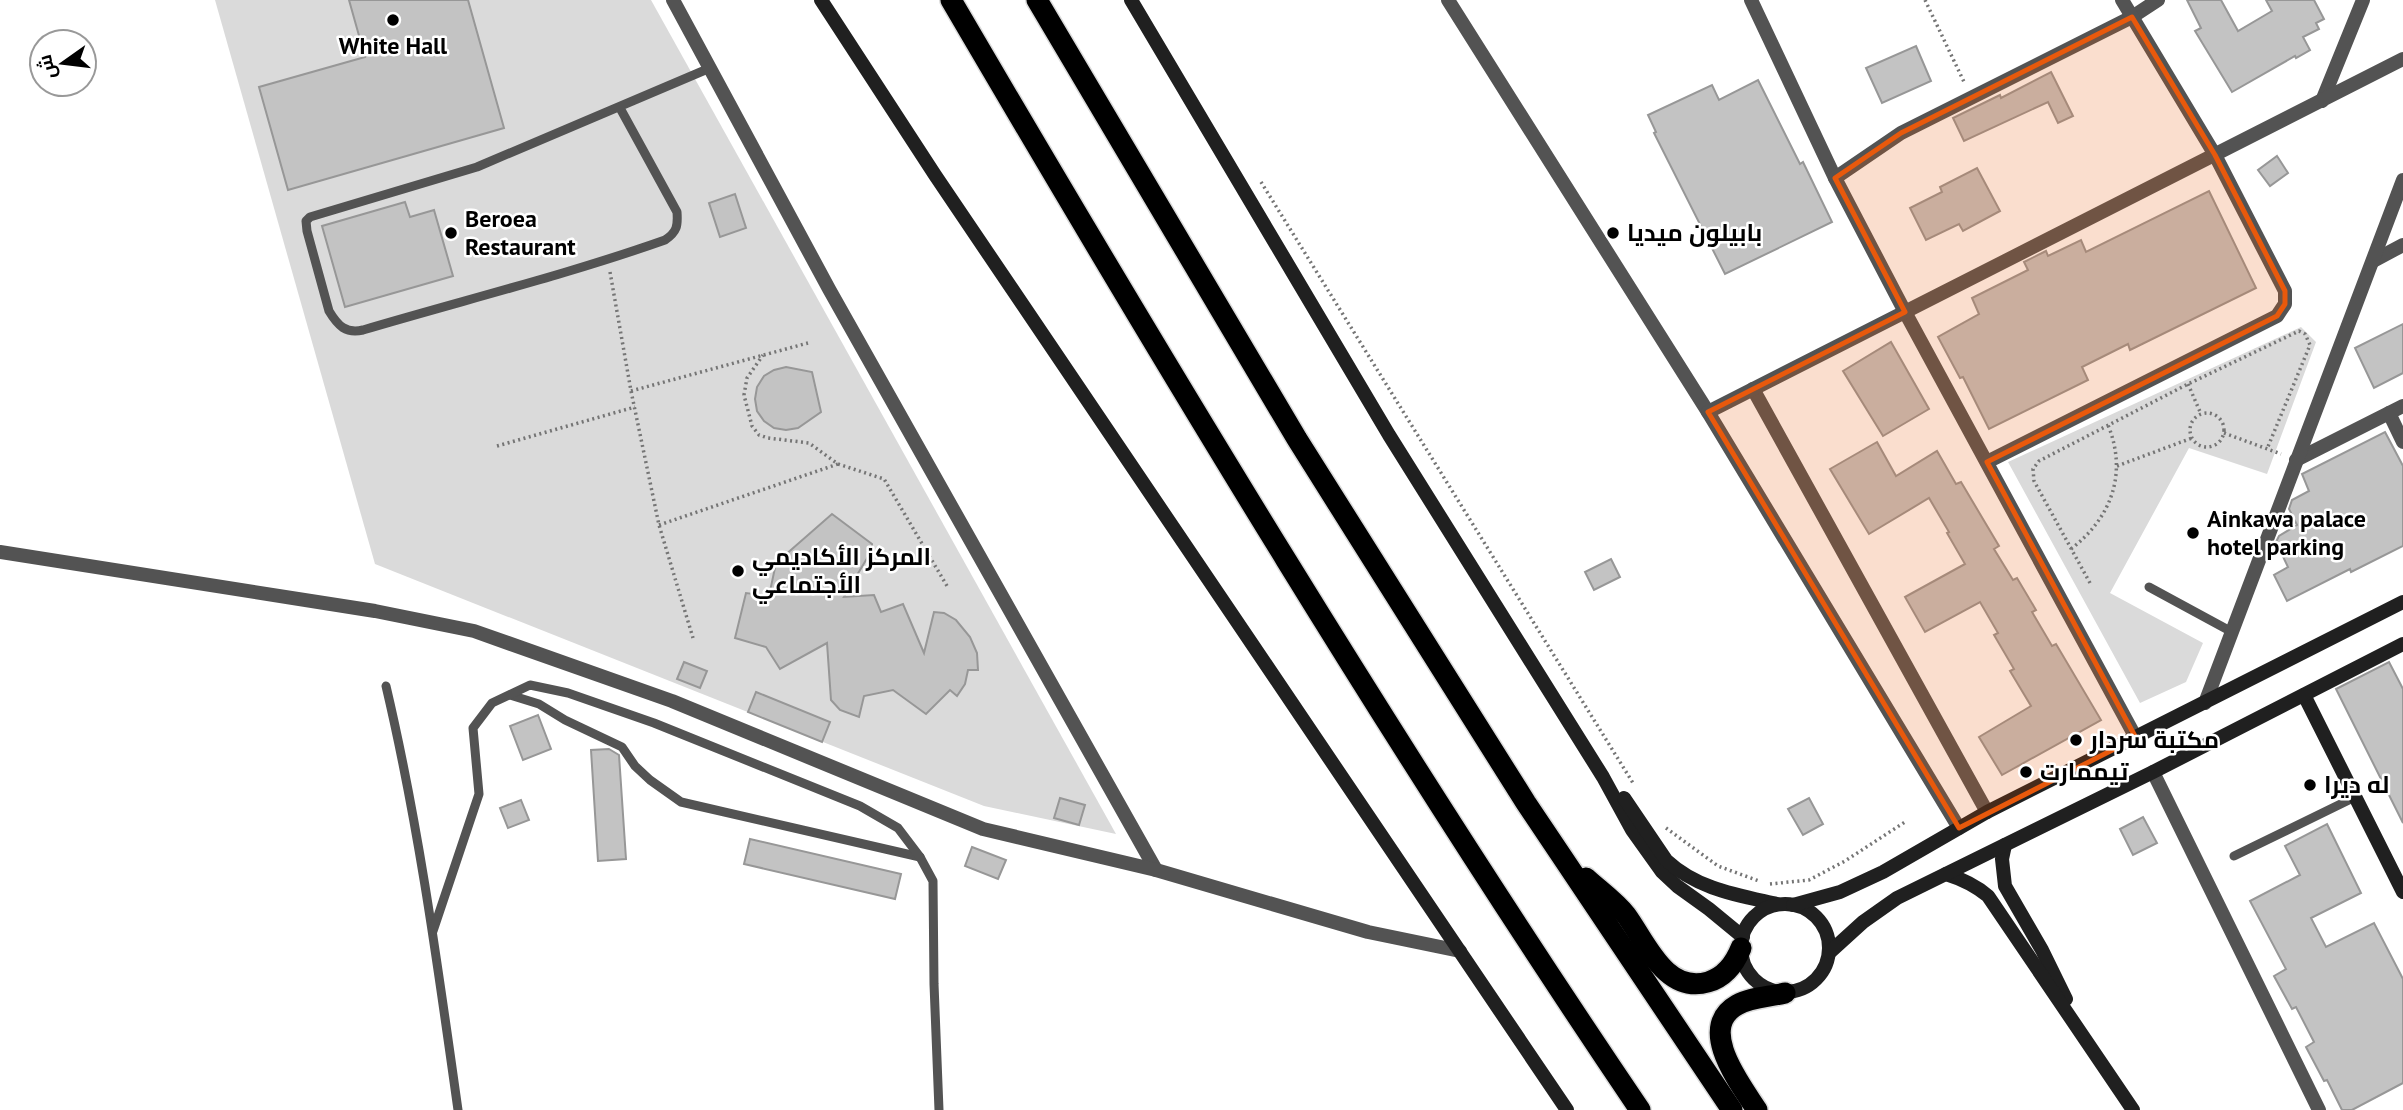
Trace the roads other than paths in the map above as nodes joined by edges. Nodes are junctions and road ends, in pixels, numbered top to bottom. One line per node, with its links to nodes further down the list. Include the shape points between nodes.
1 (673, 0): 13 (street)
2 (821, 0): 54 (street)
3 (951, 0): 61 (highway, via 1257,513)
4 (1037, 0): 47 (highway, via 1297,439)
5 (1132, 0): 40 (street, via 1382,424)
6 (1448, 0): 24 (street)
7 (1751, 0): 17 (street)
8 (2122, 0): 11 (street)
9 (2158, 0): 11 (street)
10 (2362, 0): 14 (street)
11 (2132, 16): 16 (street); 17 (street, via 1900,133)
12 (2403, 59): 14 (street)
13 (710, 68): 15 (lane); 48 (street)
14 (2322, 101): 16 (street)
15 (620, 108): 15 (lane, via 477,167 306,221 329,311 342,328 352,332 607,260 674,234 677,212)
16 (2215, 155): 21 (street); 28 (street, via 2285,291 2282,311)
17 (1835, 178): 21 (street)
18 (2403, 180): 20 (street)
19 (2403, 245): 20 (street)
20 (2372, 261): 27 (street)
21 (1905, 312): 22 (street); 28 (street)
22 (1753, 390): 24 (street); 42 (street)
23 (2403, 406): 25 (street)
24 (1709, 412): 43 (street)
25 (2389, 413): 26 (street); 27 (street)
26 (2403, 442)
27 (2296, 460): 32 (street)
28 (1987, 462): 38 (street)
29 (0, 552): 48 (street, via 474,631 672,701 983,829)
30 (2149, 587): 32 (lane)
31 (2403, 603): 37 (street)
32 (2232, 632): 37 (street)
33 (2403, 644): 36 (street)
34 (386, 686): 52 (lane)
35 (510, 695): 46 (lane, via 539,704 622,747 650,780 681,802); 46 (lane, via 530,685 654,723 860,806 898,828); 52 (lane, via 492,703 473,728 479,794)
36 (2304, 695): 39 (street); 41 (street)
37 (2205, 703): 38 (street)
38 (2136, 738): 42 (street)
39 (2153, 772): 44 (street); 65 (street)
40 (1603, 776): 51 (street, via 1675,868 1718,890); 53 (street, via 1632,830 1662,872)
41 (2355, 797): 45 (lane); 50 (street)
42 (1987, 812): 43 (street)
43 (1959, 828): 51 (street, via 1840,892)
44 (2005, 845): 49 (street); 57 (street, via 2005,886 2059,982)
45 (2234, 856)
46 (920, 857): 59 (lane, via 933,881)
47 (1564, 859): 53 (highway, via 1624,912 1664,970 1678,979 1693,983 1717,978 1737,959); 62 (highway)
48 (1156, 870): 54 (street, via 1368,932)
49 (1945, 874): 55 (street, via 1880,909); 57 (street, via 1961,878 1988,896)
50 (2403, 892)
51 (1786, 904): 53 (street, via 1756,915); 55 (street, via 1816,917 1829,939)
52 (433, 931): 58 (lane)
53 (1742, 942): 56 (street, via 1748,972 1770,990)
54 (1461, 951): 60 (street)
55 (1830, 953): 56 (street, via 1820,977 1810,986)
56 (1785, 993): 63 (highway, via 1737,1004 1721,1030 1727,1063)
57 (2076, 1023): 64 (street)
58 (458, 1110)
59 (939, 1110)
60 (1567, 1110)
61 (1640, 1110)
62 (1732, 1110)
63 (1757, 1110)
64 (2133, 1110)
65 (2319, 1110)

